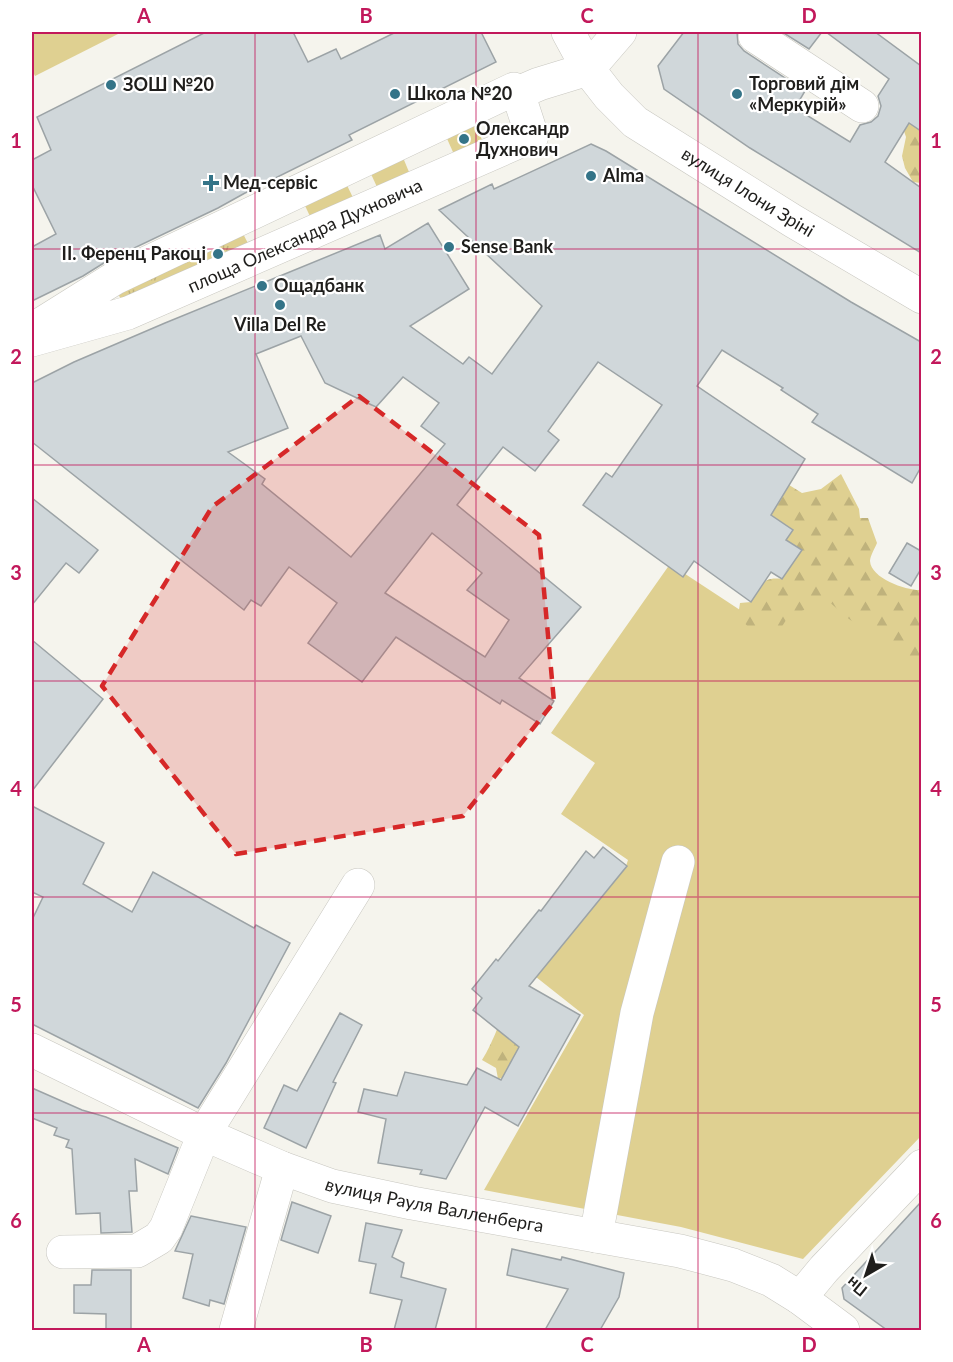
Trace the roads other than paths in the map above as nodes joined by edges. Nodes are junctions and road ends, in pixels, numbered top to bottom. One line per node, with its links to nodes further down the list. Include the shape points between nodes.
1 (568, 32): 4 (street, вулиця Ілони Зріні)
2 (620, 32): 4 (street)
3 (755, 36): 6 (street)
4 (588, 69): 5 (street); 7 (street, вулиця Ілони Зріні, via 635,122)
5 (518, 93): 8 (street, via 514,89 114,278); 9 (street, площа Олександра Духновича, via 532,136 128,313)
6 (862, 106)
7 (921, 297)
8 (32, 330)
9 (32, 340)
10 (678, 862): 16 (street, via 637,1013)
11 (358, 885): 13 (street)
12 (32, 1050): 13 (street, вулиця Рауля Валленберга)
13 (204, 1134): 15 (street, вулиця Рауля Валленберга); 17 (street, via 159,1238 137,1251)
14 (921, 1166): 18 (street)
15 (282, 1168): 16 (street, вулиця Рауля Валленберга, via 332,1186); 19 (street)
16 (596, 1236): 18 (street, вулиця Рауля Валленберга, via 733,1265 771,1280)
17 (63, 1252)
18 (800, 1298): 20 (street, вулиця Рауля Валленберга)
19 (236, 1330)
20 (843, 1330)

